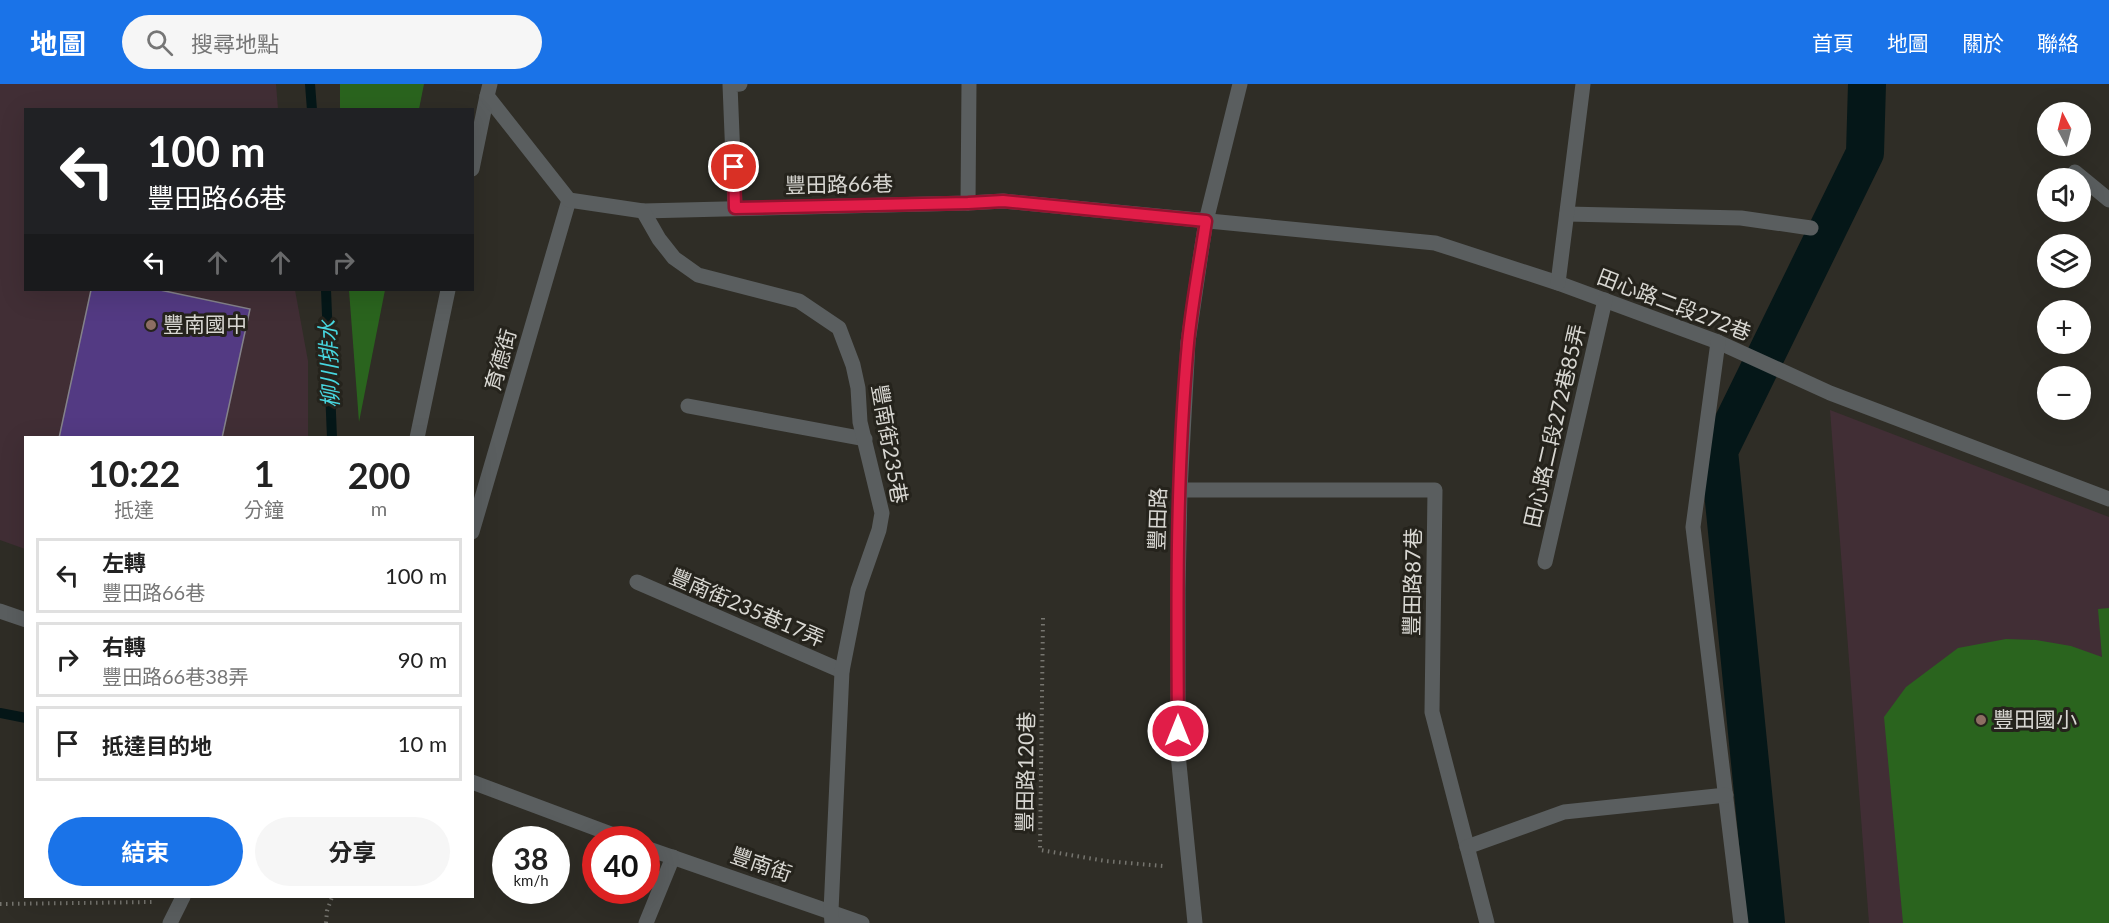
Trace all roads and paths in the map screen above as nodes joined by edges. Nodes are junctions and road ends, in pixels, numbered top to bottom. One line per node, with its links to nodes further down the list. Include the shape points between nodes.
1 (740, 84): 11 (street, via 730,85)
2 (969, 84): 10 (street)
3 (1240, 84): 14 (street, 豐田路)
4 (1583, 84): 13 (street)
5 (488, 90): 6 (street); 8 (street)
6 (474, 159)
7 (2091, 185): 9 (street)
8 (569, 200): 12 (street, 豐田路66巷); 25 (street, 育德街)
9 (2109, 200)
10 (968, 203): 11 (street, 豐田路66巷); 14 (street, 豐田路66巷, via 1003,201)
11 (735, 208): 12 (street, 豐田路66巷)
12 (643, 211): 22 (street, 豐南街235巷, via 674,258 698,275 799,301 839,328 853,365)
13 (1567, 214): 15 (street, via 1741,218); 16 (street)
14 (1206, 221): 16 (street, 田心路二段272巷, via 1435,243); 23 (street, 豐田路, via 1188,342)
15 (1810, 228)
16 (1558, 284): 18 (street, 田心路二段272巷)
17 (448, 291): 21 (street)
18 (1605, 300): 19 (street, 田心路二段272巷); 26 (street, 田心路二段272巷85弄)
19 (1718, 342): 24 (street, 田心路二段272巷, via 1830,393); 33 (street, via 1693,527)
20 (688, 406): 22 (street)
21 (417, 436)
22 (865, 439): 31 (street, 豐南街235巷, via 882,513 858,590)
23 (1180, 490): 35 (street, 豐田路87巷, via 1435,490 1432,712); 38 (street, 豐田路, via 1178,754)
24 (2109, 500)
25 (474, 525)
26 (1545, 562)
27 (637, 582): 31 (street, 豐南街235巷17弄)
28 (0, 611): 30 (street)
29 (1043, 618): 38 (path, 豐田路120巷, via 1040,850)
30 (24, 619)
31 (842, 671): 42 (street, 豐南街235巷)
32 (474, 783): 34 (street)
33 (1726, 795): 35 (street, via 1564,812); 49 (street)
34 (590, 826)
35 (1467, 847): 48 (street, 豐田路87巷)
36 (660, 853): 37 (street, 豐南街)
37 (673, 857): 42 (street, 豐南街); 45 (street)
38 (1188, 869): 47 (street, 豐田路)
39 (332, 898): 44 (path)
40 (181, 899): 41 (path); 43 (street)
41 (0, 904)
42 (831, 917): 46 (street, 豐南街)
43 (170, 923)
44 (326, 923)
45 (646, 923)
46 (862, 923)
47 (1195, 923)
48 (1487, 923)
49 (1741, 923)

